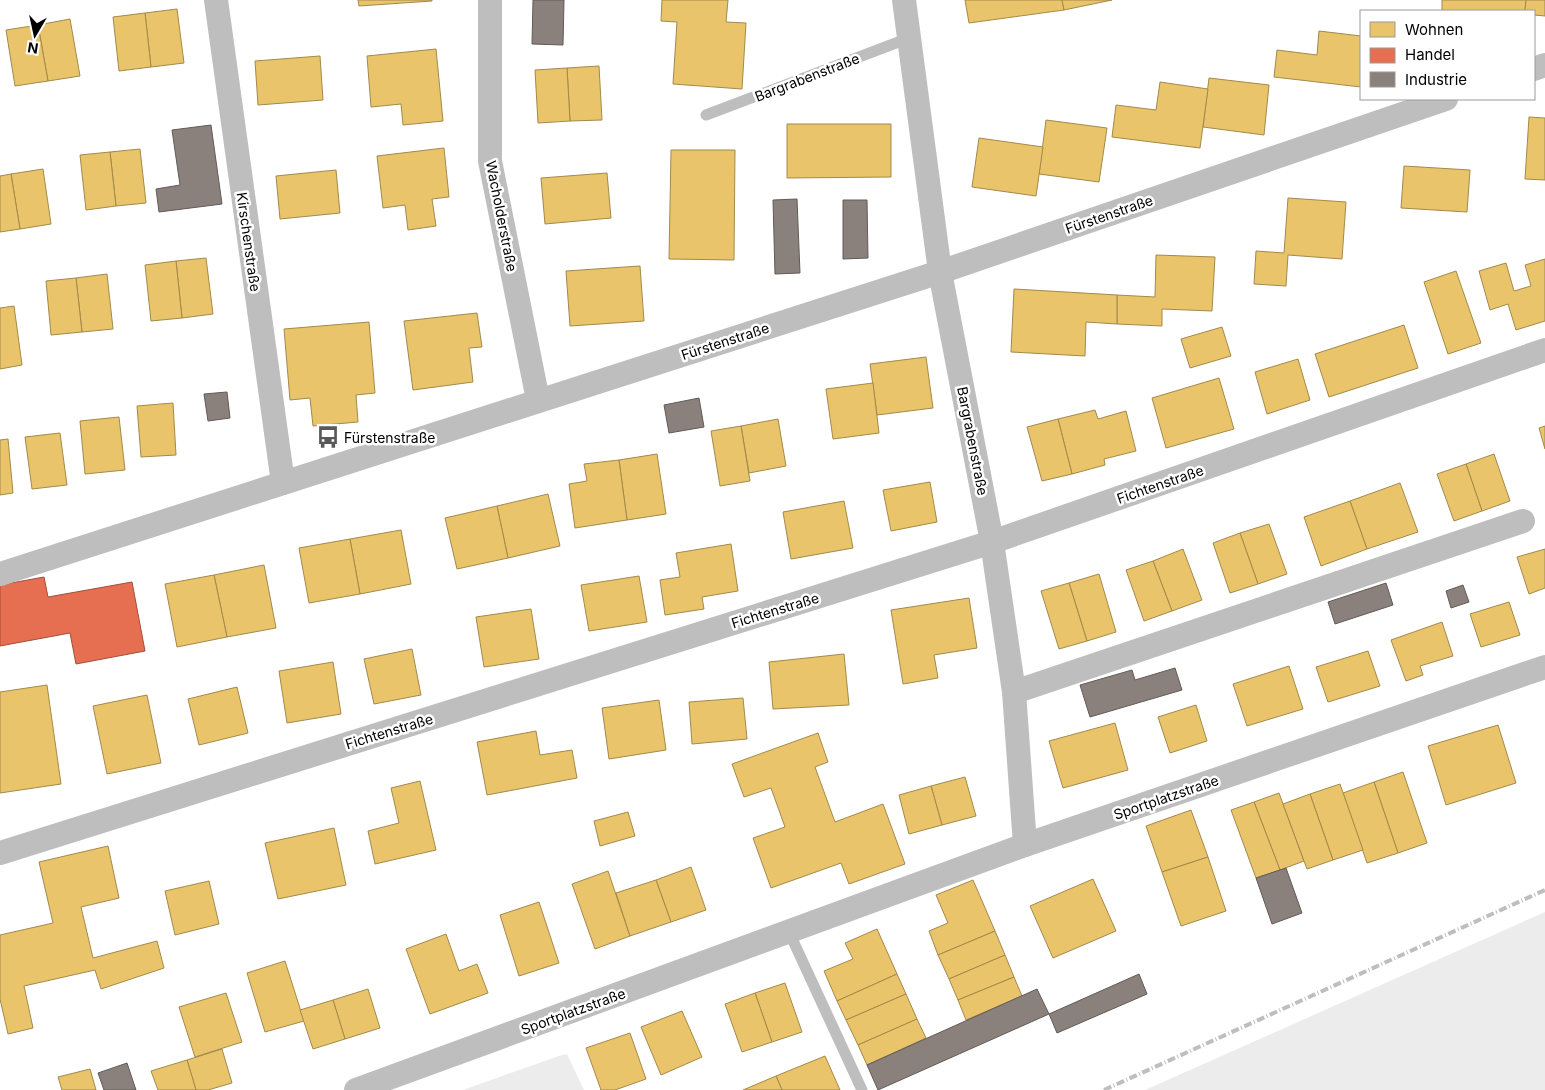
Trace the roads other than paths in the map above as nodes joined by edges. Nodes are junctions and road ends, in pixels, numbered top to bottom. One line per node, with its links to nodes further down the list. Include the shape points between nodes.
1 (216, 0): 10 (street, Kirschenstraße)
2 (490, 0): 9 (street, Wacholderstraße, via 490,161)
3 (904, 0): 4 (street, Bargrabenstraße)
4 (909, 38): 6 (lane, Bargrabenstraße); 7 (street, Bargrabenstraße)
5 (1443, 100): 7 (street, Fürstenstraße)
6 (706, 115)
7 (940, 272): 9 (street, Fürstenstraße); 12 (street, Bargrabenstraße)
8 (1545, 350): 12 (street, Fichtenstraße)
9 (538, 400): 10 (street, Fürstenstraße)
10 (283, 483): 13 (street, Fürstenstraße)
11 (1523, 521): 15 (street)
12 (992, 542): 15 (street, Bargrabenstraße); 17 (street, Fichtenstraße)
13 (0, 574)
14 (1545, 667): 16 (street, Sportplatzstraße)
15 (1014, 692): 16 (street, Bargrabenstraße)
16 (1025, 845): 18 (street, Sportplatzstraße)
17 (0, 853)
18 (789, 932): 19 (street, Sportplatzstraße); 20 (lane)
19 (356, 1090)
20 (862, 1090)

